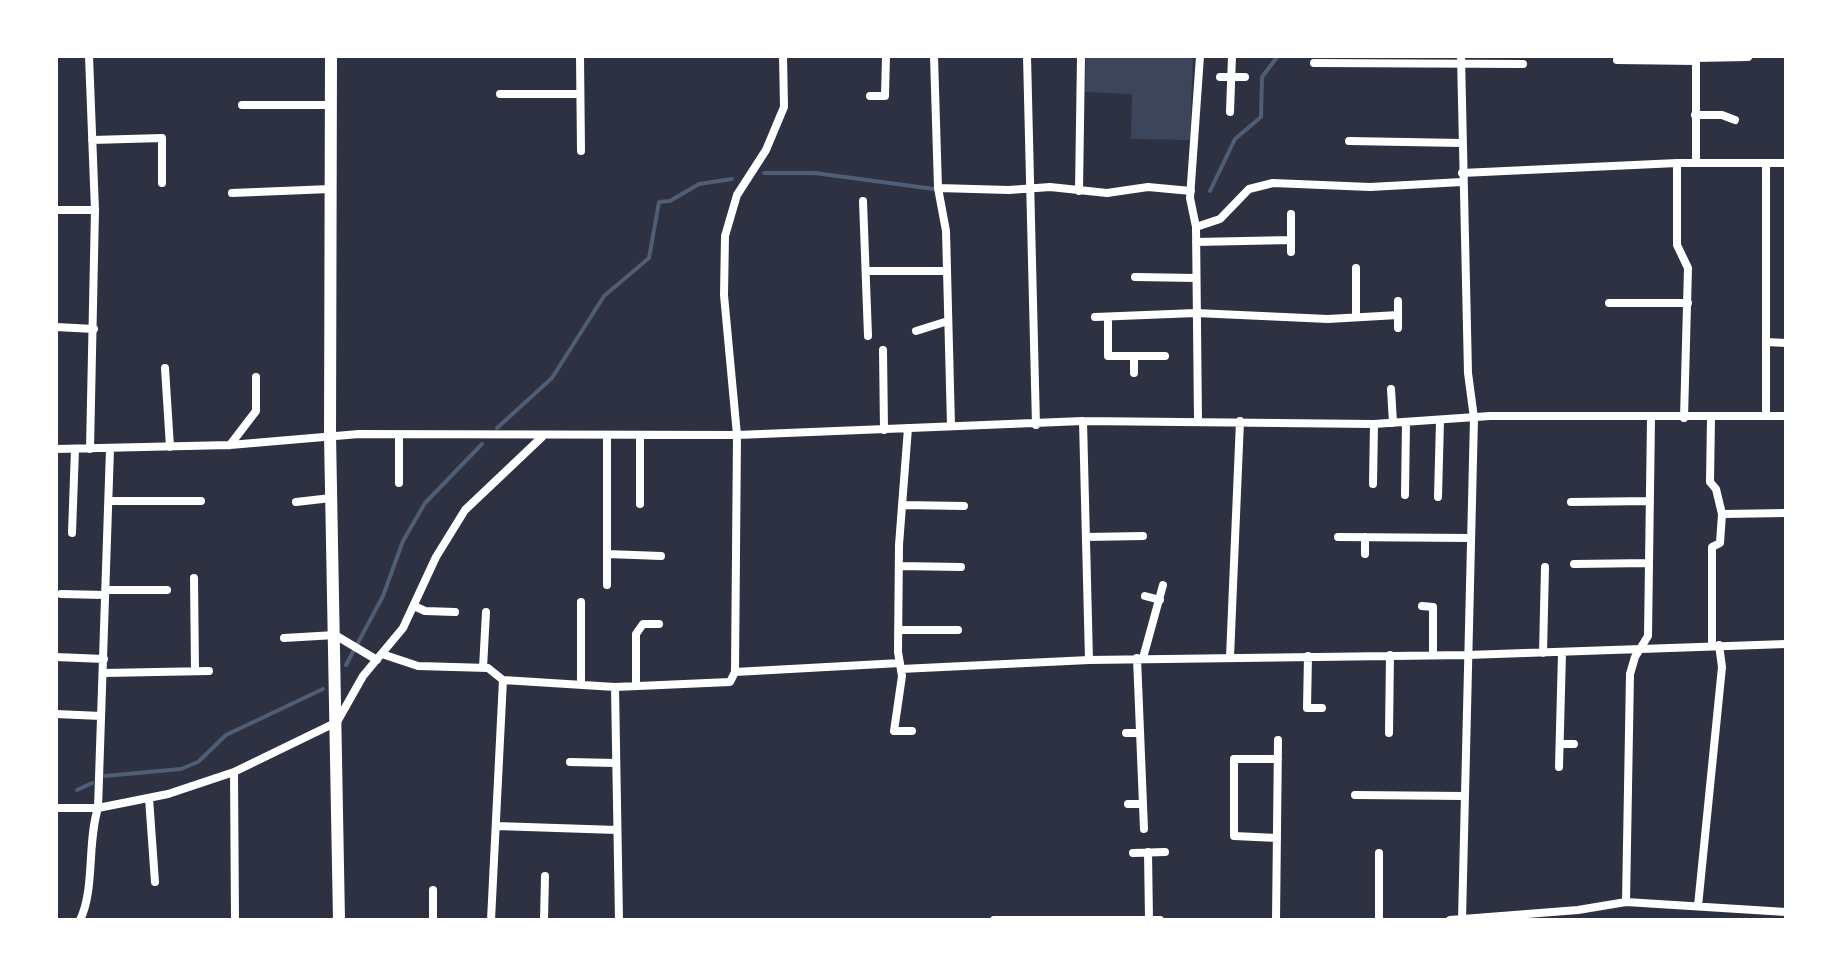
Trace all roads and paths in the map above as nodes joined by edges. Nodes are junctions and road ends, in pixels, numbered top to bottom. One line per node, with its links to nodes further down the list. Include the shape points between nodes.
1 (89, 56): 28 (street)
2 (331, 56): 24 (main road)
3 (580, 56): 21 (street)
4 (783, 56): 99 (street, via 784,107 766,150 737,195 725,236 724,295)
5 (886, 56): 22 (street, via 885,96)
6 (934, 56): 38 (street)
7 (1027, 56): 40 (street)
8 (1081, 56): 41 (street)
9 (1200, 56): 42 (street)
10 (1232, 56): 18 (street)
11 (1748, 57): 12 (street)
12 (1696, 58): 14 (street); 26 (street)
13 (1461, 60): 15 (street); 16 (street); 30 (street)
14 (1617, 60)
15 (1314, 63)
16 (1523, 64)
17 (1220, 77): 18 (street)
18 (1231, 77): 19 (street); 25 (street)
19 (1245, 77)
20 (500, 94): 21 (street)
21 (580, 94): 31 (street)
22 (870, 96)
23 (242, 105): 24 (street)
24 (331, 105): 39 (main road)
25 (1230, 112)
26 (1695, 115): 27 (street); 33 (street)
27 (1735, 120)
28 (92, 140): 37 (street, via 162,138); 46 (street)
29 (1349, 141): 30 (street)
30 (1461, 143): 36 (street)
31 (581, 151)
32 (1677, 163): 33 (street); 36 (street); 59 (street, via 1677,245 1688,268)
33 (1696, 163): 35 (street)
34 (1786, 163): 35 (street)
35 (1766, 165): 71 (street)
36 (1462, 178): 48 (street, via 1370,187 1273,183 1249,189 1220,219); 83 (street)
37 (162, 183)
38 (938, 188): 40 (street); 54 (street)
39 (330, 189): 43 (street); 97 (main road)
40 (1030, 189): 41 (street); 94 (street)
41 (1079, 191): 42 (street)
42 (1191, 191): 48 (street)
43 (232, 193)
44 (863, 201): 53 (street)
45 (56, 210): 46 (street)
46 (95, 210): 68 (street)
47 (1291, 214): 49 (street)
48 (1196, 227): 50 (street)
49 (1291, 240): 50 (street); 51 (street)
50 (1196, 242): 56 (street)
51 (1291, 252)
52 (1356, 268): 62 (street)
53 (866, 271): 54 (street); 70 (street)
54 (947, 271): 65 (street)
55 (1135, 277): 56 (street)
56 (1196, 278): 60 (street)
57 (1398, 301): 61 (street)
58 (1609, 303): 59 (street)
59 (1688, 303): 85 (street)
60 (1196, 313): 62 (street); 64 (street); 86 (street)
61 (1398, 315): 62 (street); 67 (street)
62 (1356, 316)
63 (1095, 317): 64 (street)
64 (1108, 317): 74 (street, via 1108,356)
65 (948, 321): 69 (street); 93 (street)
66 (56, 327): 68 (street)
67 (1398, 328)
68 (94, 329): 107 (street)
69 (916, 331)
70 (868, 336)
71 (1766, 342): 72 (street); 80 (street)
72 (1786, 343)
73 (883, 350): 96 (street)
74 (1134, 356): 75 (street); 77 (street)
75 (1165, 356)
76 (165, 368): 104 (street)
77 (1134, 373)
78 (256, 377): 103 (street, via 256,411)
79 (1391, 389): 91 (street)
80 (1766, 416): 81 (street); 82 (street)
81 (1786, 416)
82 (1711, 417): 85 (street); 123 (street, via 1710,482)
83 (1474, 418): 84 (street); 89 (street); 129 (street)
84 (1651, 418): 85 (street); 116 (street)
85 (1684, 418)
86 (1198, 420): 87 (street); 88 (street)
87 (1083, 421): 94 (street); 126 (street)
88 (1240, 421): 92 (street); 167 (street)
89 (1440, 421): 90 (street); 112 (street)
90 (1406, 422): 91 (street); 111 (street)
91 (1393, 423): 92 (street)
92 (1374, 424): 110 (street)
93 (951, 425): 94 (street); 95 (street)
94 (1036, 425)
95 (908, 428): 96 (street); 120 (street)
96 (884, 430): 99 (street)
97 (330, 435): 98 (street); 103 (street); 113 (main road)
98 (399, 435): 101 (street); 109 (street)
99 (737, 435): 100 (street); 175 (street)
100 (640, 436): 102 (street); 119 (street)
101 (542, 437): 102 (street); 147 (street, via 465,510)
102 (607, 437): 130 (street)
103 (230, 445): 104 (street)
104 (170, 447): 108 (street)
105 (56, 449): 106 (street)
106 (75, 449): 107 (street); 124 (street)
107 (90, 449): 108 (street)
108 (110, 449): 114 (street)
109 (399, 483)
110 (1373, 484)
111 (1405, 495)
112 (1438, 497)
113 (331, 498): 117 (street); 154 (main road)
114 (109, 501): 115 (street); 142 (street)
115 (201, 501)
116 (1650, 501): 118 (street); 133 (street)
117 (296, 502)
118 (1571, 502)
119 (640, 504)
120 (902, 505): 121 (street); 135 (street)
121 (964, 506)
122 (1786, 513): 123 (street)
123 (1722, 514): 157 (street, via 1720,543 1712,547)
124 (72, 533)
125 (1143, 536): 126 (street)
126 (1086, 537): 170 (street)
127 (1338, 537): 128 (street)
128 (1365, 537): 129 (street); 131 (street)
129 (1470, 538): 163 (street)
130 (607, 554): 132 (street); 139 (street)
131 (1365, 554)
132 (661, 556)
133 (1649, 563): 134 (street); 158 (street, via 1648,636)
134 (1574, 564)
135 (899, 566): 136 (street); 152 (street)
136 (961, 567)
137 (1545, 567): 159 (street)
138 (194, 578): 173 (street)
139 (607, 585)
140 (1163, 585): 145 (street)
141 (167, 590): 142 (street)
142 (106, 593): 143 (street); 169 (street)
143 (61, 594)
144 (1145, 596): 145 (street)
145 (1160, 600): 168 (street)
146 (581, 602): 178 (street)
147 (414, 606): 149 (street); 166 (street)
148 (1422, 606): 162 (street, via 1433,607)
149 (455, 612)
150 (486, 612): 172 (street)
151 (659, 624): 179 (street, via 643,624 636,634)
152 (898, 630): 153 (street); 171 (street)
153 (958, 630)
154 (335, 635): 155 (street); 166 (street); 184 (main road)
155 (284, 638)
156 (1786, 644): 157 (street)
157 (1715, 645): 158 (street); 216 (street, via 1722,667)
158 (1642, 647): 160 (street); 215 (street, via 1630,674)
159 (1543, 653): 160 (street); 163 (street)
160 (1562, 653): 190 (street)
161 (1390, 655): 162 (street); 164 (street); 188 (street)
162 (1433, 655): 163 (street)
163 (1467, 655): 198 (street)
164 (1308, 656): 167 (street); 181 (street, via 1307,708)
165 (56, 657): 169 (street)
166 (379, 657): 172 (street, via 418,666); 184 (street)
167 (1230, 657): 168 (street)
168 (1140, 658): 170 (street); 187 (street)
169 (104, 659): 176 (street)
170 (1089, 660): 171 (street)
171 (900, 666): 175 (street); 185 (street, via 894,731)
172 (483, 668): 177 (street, via 498,672)
173 (195, 671): 174 (street); 176 (street)
174 (209, 671)
175 (735, 672): 179 (street, via 730,682)
176 (104, 673): 183 (street)
177 (503, 680): 178 (street); 204 (street)
178 (581, 685): 180 (street)
179 (636, 686): 180 (street)
180 (615, 687): 194 (street)
181 (1322, 708)
182 (56, 714): 183 (street)
183 (101, 716): 203 (street)
184 (337, 722): 196 (street); 222 (main road)
185 (912, 731)
186 (1126, 733): 187 (street)
187 (1140, 733): 201 (street)
188 (1389, 733)
189 (1278, 740): 192 (street)
190 (1560, 744): 191 (street); 195 (street)
191 (1574, 744)
192 (1278, 759): 207 (street); 207 (street, via 1234,759 1234,836)
193 (570, 762): 194 (street)
194 (616, 763): 206 (street)
195 (1559, 767)
196 (234, 772): 199 (street); 221 (street)
197 (1355, 795): 198 (street)
198 (1464, 796): 219 (street)
199 (149, 798): 203 (street); 213 (street)
200 (1128, 804): 201 (street)
201 (1143, 804): 205 (street)
202 (56, 808): 203 (street)
203 (98, 808): 220 (street)
204 (496, 826): 206 (street); 224 (street)
205 (1144, 829)
206 (617, 830): 226 (street)
207 (1277, 838): 231 (street)
208 (1148, 852): 209 (street); 210 (street); 229 (street)
209 (1165, 852)
210 (1133, 853)
211 (1379, 853): 232 (street)
212 (545, 876): 225 (street)
213 (155, 882)
214 (433, 890): 223 (street)
215 (1626, 902): 216 (street); 219 (street)
216 (1698, 906): 218 (street)
217 (1786, 912): 218 (street)
218 (1768, 916)
219 (1462, 919): 233 (street)
220 (80, 920)
221 (235, 920)
222 (339, 920)
223 (433, 920)
224 (491, 920)
225 (544, 920)
226 (619, 920)
227 (994, 920): 228 (street)
228 (1099, 920): 229 (street)
229 (1147, 920): 230 (street)
230 (1160, 920)
231 (1276, 920)
232 (1379, 920)
233 (1450, 920)

